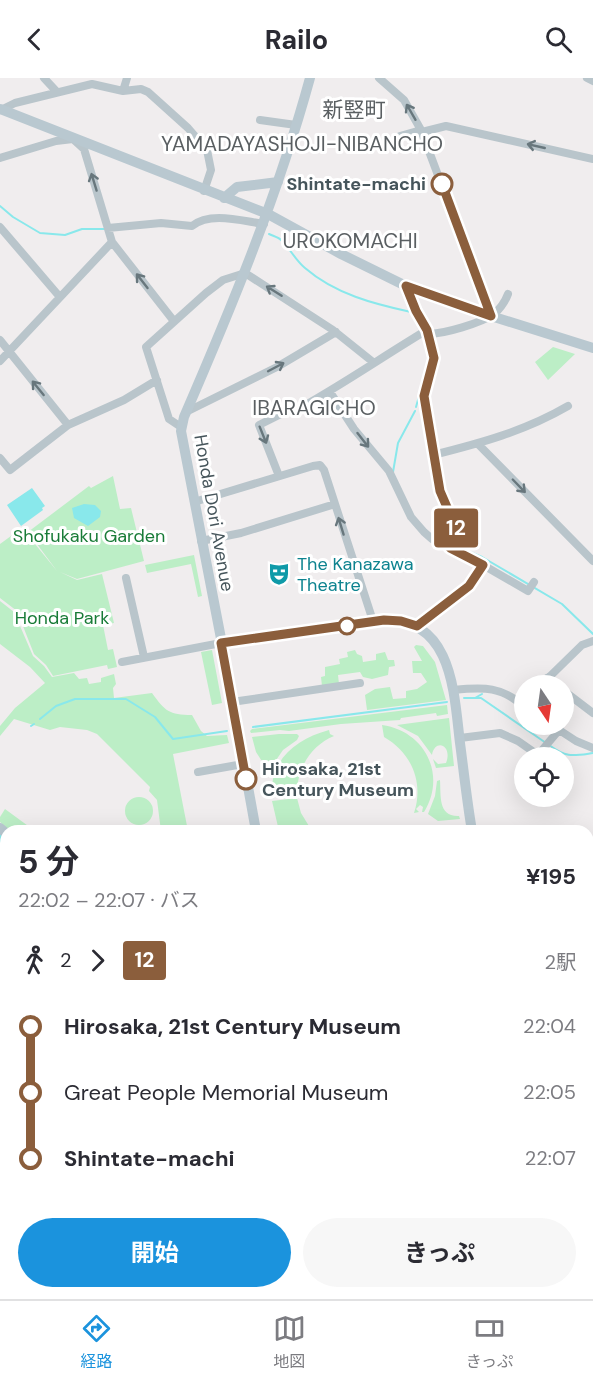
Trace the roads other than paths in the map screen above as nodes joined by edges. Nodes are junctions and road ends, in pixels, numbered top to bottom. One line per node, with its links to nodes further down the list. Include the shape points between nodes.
1 (44, 78): 8 (street)
2 (127, 78): 7 (street)
3 (310, 78): 11 (street, Honda Dori Avenue)
4 (379, 78): 12 (street, one-way to 4, via 405,100)
5 (587, 78): 6 (street)
6 (593, 81)
7 (123, 91): 8 (street, via 92,84); 18 (street, via 148,92 207,150 211,170)
8 (57, 93): 9 (street)
9 (0, 110): 14 (street)
10 (260, 120): 11 (street)
11 (296, 124): 17 (street, Honda Dori Avenue)
12 (421, 131): 13 (street); 16 (street, one-way to 12, via 446,126); 28 (street)
13 (400, 136)
14 (73, 139): 15 (street); 18 (street); 22 (street, one-way to 14, via 84,149)
15 (0, 158)
16 (593, 159)
17 (278, 182): 19 (street, via 237,187); 20 (street, Honda Dori Avenue)
18 (204, 190): 19 (street)
19 (224, 198): 20 (street)
20 (266, 219): 22 (street, via 214,218 192,226 161,223); 24 (street, Honda Dori Avenue); 25 (street)
21 (0, 227): 27 (street)
22 (108, 228): 23 (street)
23 (112, 242): 27 (street); 29 (street, one-way to 23)
24 (245, 273): 29 (street, via 223,280); 30 (street, one-way to 24); 40 (street, Honda Dori Avenue)
25 (406, 286): 28 (street); 31 (street)
26 (508, 294): 28 (street)
27 (59, 296): 34 (street)
28 (491, 316): 31 (street, via 453,329); 33 (street)
29 (173, 320): 37 (street, via 146,347)
30 (336, 332): 36 (street); 40 (street, one-way to 30)
31 (428, 332): 36 (street); 44 (street, via 434,358 424,396)
32 (0, 340): 34 (street)
33 (593, 348)
34 (9, 351): 35 (street); 41 (street, one-way to 34)
35 (0, 361)
36 (373, 362): 38 (street)
37 (157, 381): 41 (street); 42 (street, via 169,419)
38 (330, 392): 46 (street, one-way to 46, via 259,425); 50 (street, one-way to 50, via 389,471 411,517 432,539)
39 (568, 406): 43 (street, via 523,429)
40 (186, 412): 42 (street, Honda Dori Avenue)
41 (68, 424): 45 (street, via 10,470)
42 (181, 427): 47 (street, Honda Dori Avenue)
43 (478, 444): 44 (street); 51 (street, one-way to 51)
44 (433, 455): 50 (street, via 440,491 456,528)
45 (0, 458)
46 (279, 476): 47 (street); 48 (street, via 320,465)
47 (194, 502): 49 (street, Honda Dori Avenue)
48 (334, 504): 49 (street); 55 (street, one-way to 48)
49 (201, 541): 58 (street, Honda Dori Avenue)
50 (450, 548): 52 (street)
51 (593, 561)
52 (483, 565): 54 (street, via 528,591); 56 (street, via 469,586)
53 (126, 578): 59 (street)
54 (534, 582)
55 (373, 621): 56 (street, via 396,620); 58 (street)
56 (417, 626): 63 (street, via 444,657)
57 (593, 641): 61 (street, via 582,645)
58 (221, 643): 59 (street); 66 (street, Honda Dori Avenue)
59 (144, 657): 60 (street)
60 (122, 662)
61 (550, 675)
62 (360, 683): 66 (street)
63 (454, 690): 65 (street, via 487,688); 70 (street)
64 (574, 699): 67 (street)
65 (514, 700)
66 (232, 702): 72 (street, Honda Dori Avenue)
67 (593, 713)
68 (555, 735): 70 (street, via 538,755 501,733)
69 (567, 735): 71 (street)
70 (460, 738): 75 (street)
71 (593, 748)
72 (243, 764): 73 (street); 74 (street, Honda Dori Avenue)
73 (198, 772)
74 (255, 825)
75 (471, 825)

